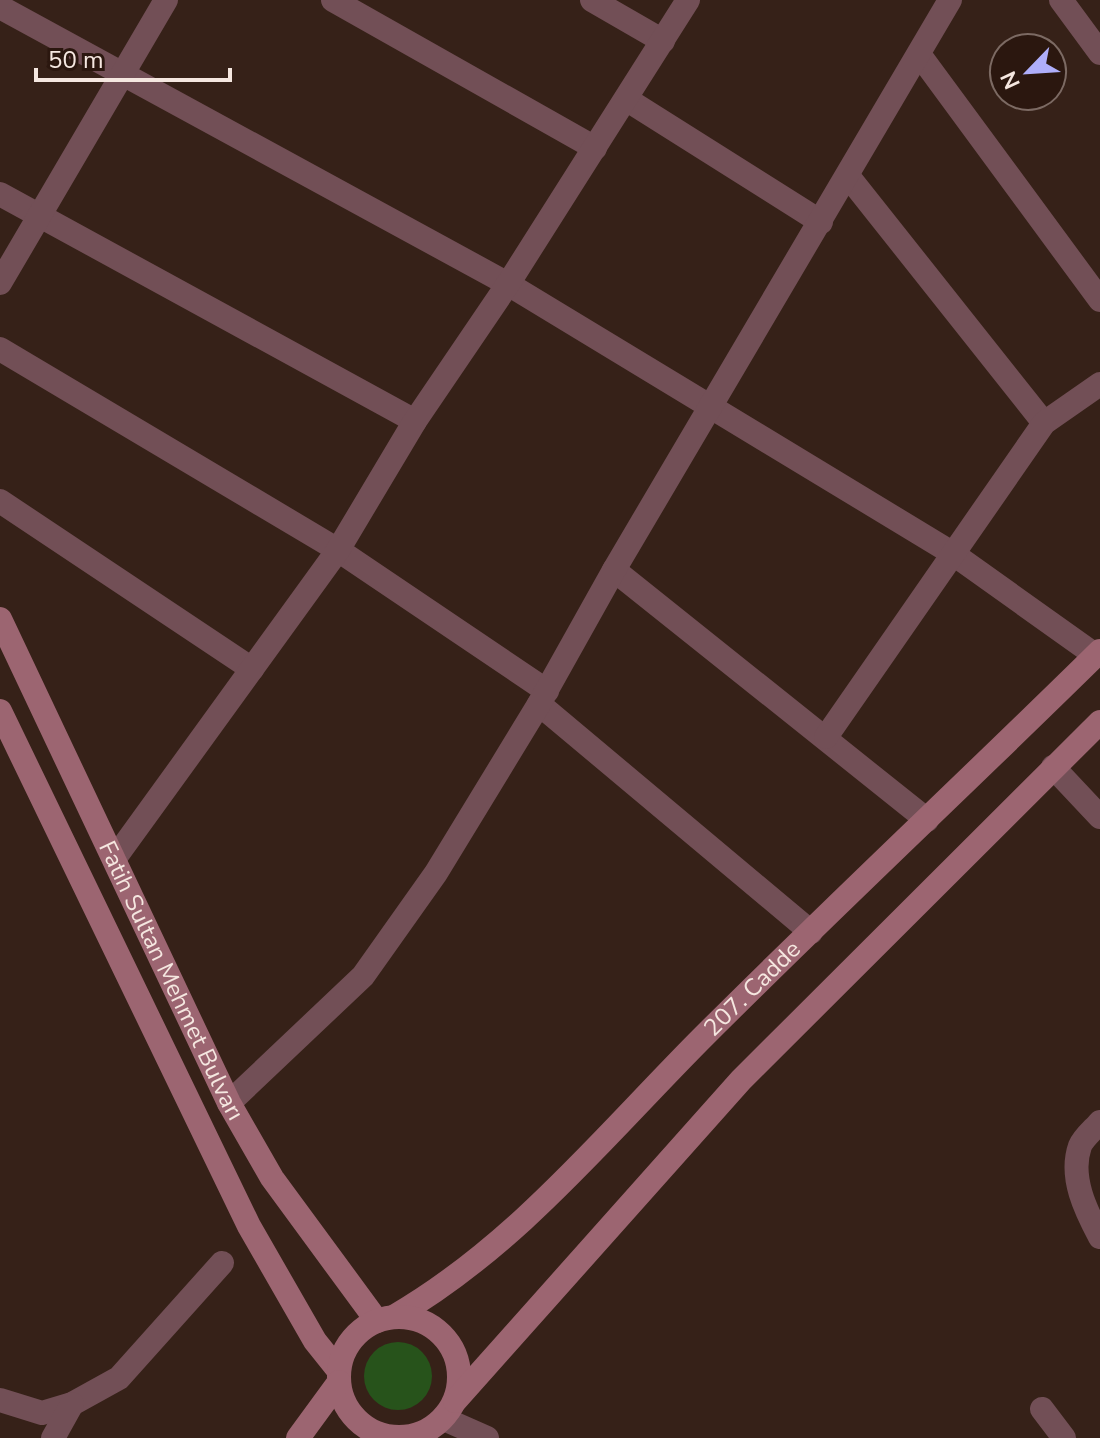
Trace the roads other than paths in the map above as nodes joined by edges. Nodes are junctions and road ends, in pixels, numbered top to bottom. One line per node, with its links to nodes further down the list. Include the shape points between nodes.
1 (166, 0): 11 (street)
2 (333, 0): 13 (street)
3 (592, 0): 8 (street)
4 (688, 0): 8 (street)
5 (950, 0): 10 (street)
6 (1061, 0): 9 (street)
7 (0, 7): 11 (street)
8 (663, 41): 12 (street)
9 (1100, 53)
10 (919, 54): 14 (street); 20 (street)
11 (122, 75): 16 (street); 19 (street)
12 (626, 99): 13 (street); 17 (street)
13 (595, 148): 19 (street)
14 (848, 176): 17 (street); 25 (street)
15 (0, 194): 16 (street)
16 (40, 215): 18 (street); 24 (street)
17 (821, 222): 23 (street)
18 (0, 283)
19 (508, 284): 23 (street); 24 (street)
20 (1100, 300)
21 (0, 349): 27 (street)
22 (1100, 384): 25 (street)
23 (713, 406): 28 (street); 29 (street)
24 (415, 421): 27 (street)
25 (1044, 423): 28 (street)
26 (0, 501): 32 (street)
27 (338, 550): 32 (street); 33 (street)
28 (952, 553): 31 (street); 36 (street)
29 (614, 570): 33 (street); 36 (street)
30 (0, 619): 40 (main road, Fatih Sultan Mehmet Bulvarı)
31 (1098, 653): 39 (main road, 207. Cadde)
32 (252, 669): 40 (street)
33 (543, 698): 41 (street); 42 (street, via 436,873 363,976)
34 (0, 711): 47 (main road, Fatih Sultan Mehmet Bulvarı, via 249,1226)
35 (1100, 722): 37 (main road)
36 (826, 737): 39 (street)
37 (1053, 767): 38 (street); 51 (main road, via 741,1080)
38 (1100, 817)
39 (927, 820): 41 (main road, 207. Cadde)
40 (115, 858): 42 (main road, Fatih Sultan Mehmet Bulvarı)
41 (811, 932): 46 (main road, 207. Cadde, via 470,1269)
42 (229, 1103): 46 (main road, Fatih Sultan Mehmet Bulvarı, via 272,1178)
43 (1100, 1122): 44 (street, via 1080,1145 1077,1169 1083,1205)
44 (1100, 1237)
45 (222, 1263): 49 (street, via 119,1378)
46 (386, 1318): 47 (main road, via 358,1332 345,1350); 51 (main road, via 416,1318 449,1342 460,1381)
47 (339, 1376): 51 (main road, via 344,1402 370,1431 409,1438); 53 (main road)
48 (0, 1400): 49 (street, via 42,1413)
49 (72, 1404): 52 (street)
50 (1042, 1409): 55 (street)
51 (437, 1422): 54 (street)
52 (53, 1438)
53 (298, 1438)
54 (487, 1438)
55 (1064, 1438)

